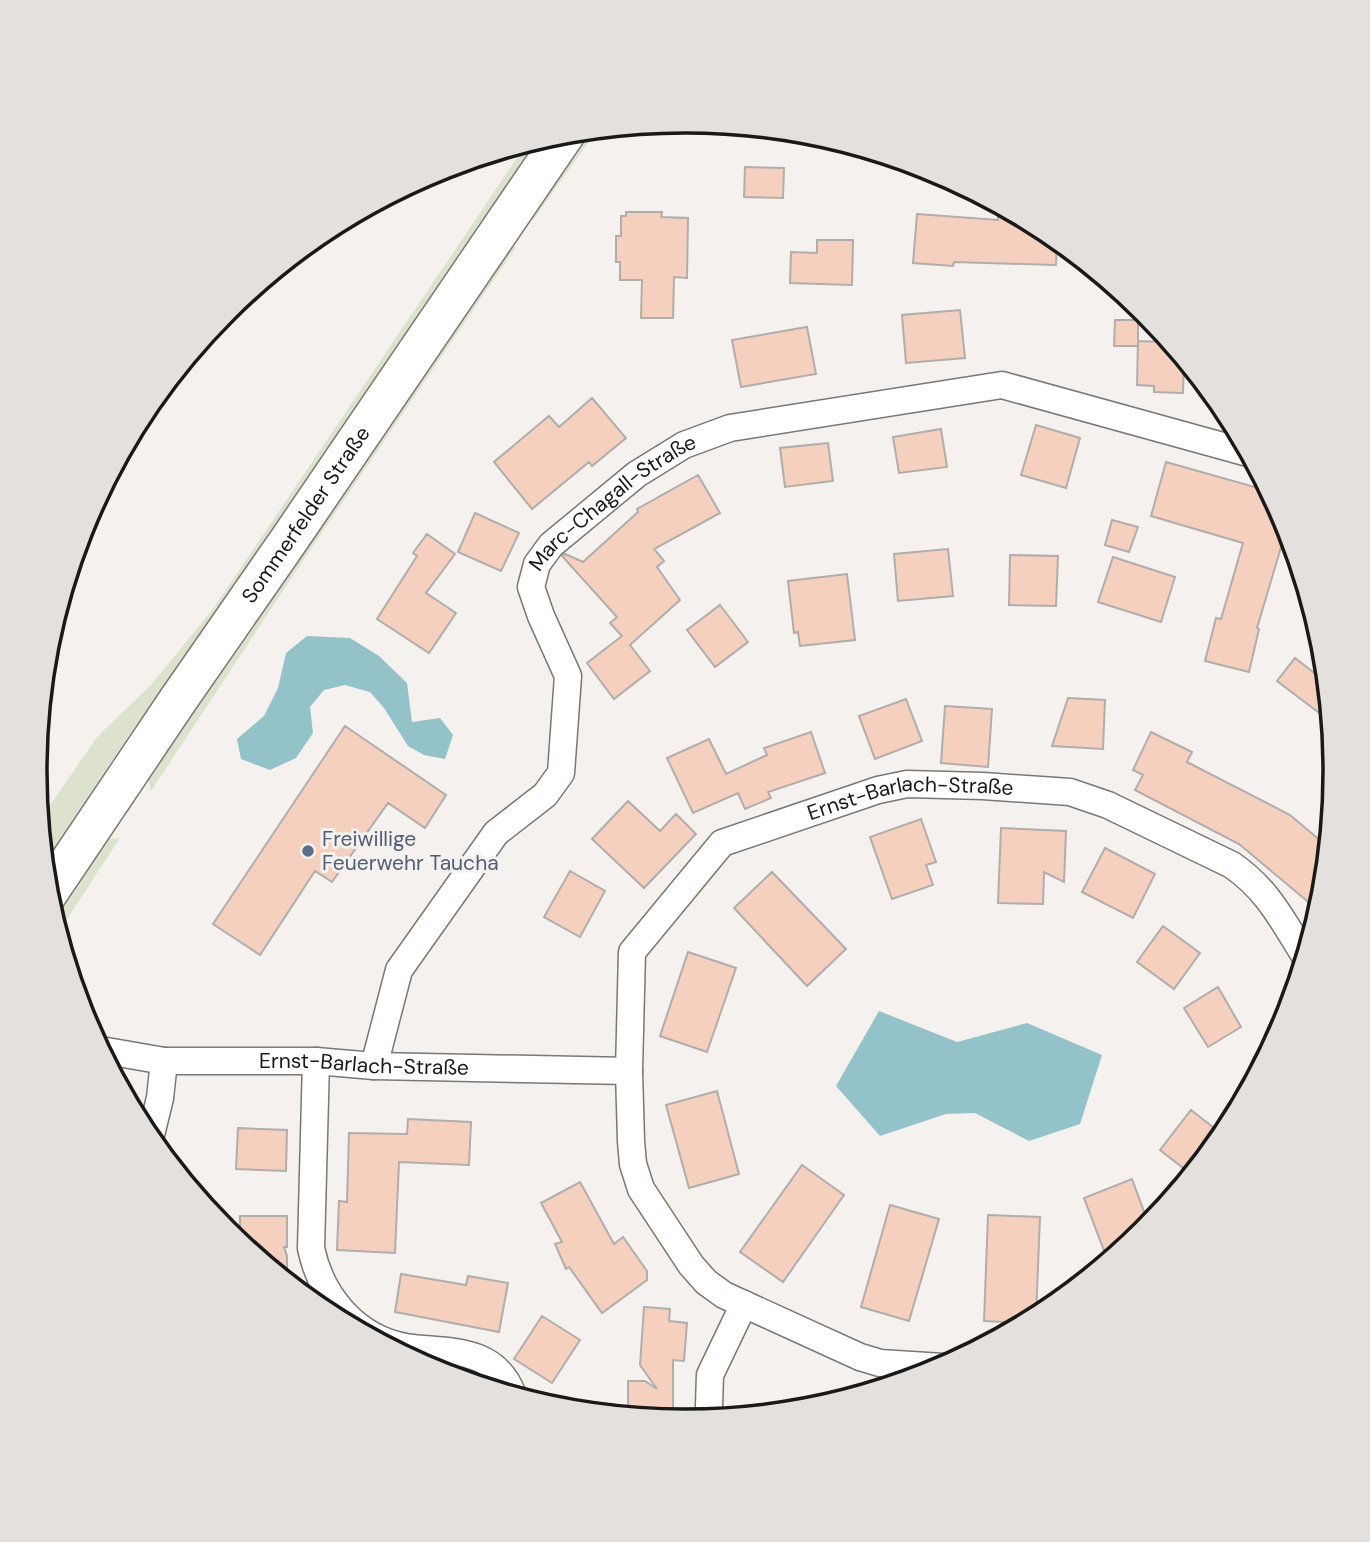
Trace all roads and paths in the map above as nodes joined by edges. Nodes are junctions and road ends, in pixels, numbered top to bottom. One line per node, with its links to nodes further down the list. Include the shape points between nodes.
1 (556, 147): 3 (main road, Sommerfelder Straße)
2 (1235, 450): 8 (street, Marc-Chagall-Straße, via 1002,385 730,428 684,444 637,474 551,545 537,564 531,587 568,676 561,773 545,795 496,833 399,970)
3 (57, 880)
4 (1298, 946): 9 (street, Ernst-Barlach-Straße, via 1264,891 1247,876 1108,805 1070,792 907,784 722,843 632,951)
5 (112, 1052): 6 (street, Ernst-Barlach-Straße)
6 (164, 1060): 7 (street, Ernst-Barlach-Straße); 10 (street)
7 (316, 1061): 8 (street, Ernst-Barlach-Straße); 12 (street, via 311,1248 322,1284)
8 (374, 1066): 9 (street, Ernst-Barlach-Straße)
9 (629, 1071): 11 (street, Ernst-Barlach-Straße, via 633,1164 641,1189 706,1282)
10 (154, 1123)
11 (744, 1304): 14 (street, Ernst-Barlach-Straße, via 860,1357); 16 (street, via 710,1375)
12 (339, 1306)
13 (413, 1347): 15 (street, via 474,1356)
14 (903, 1370)
15 (505, 1383)
16 (709, 1406)

